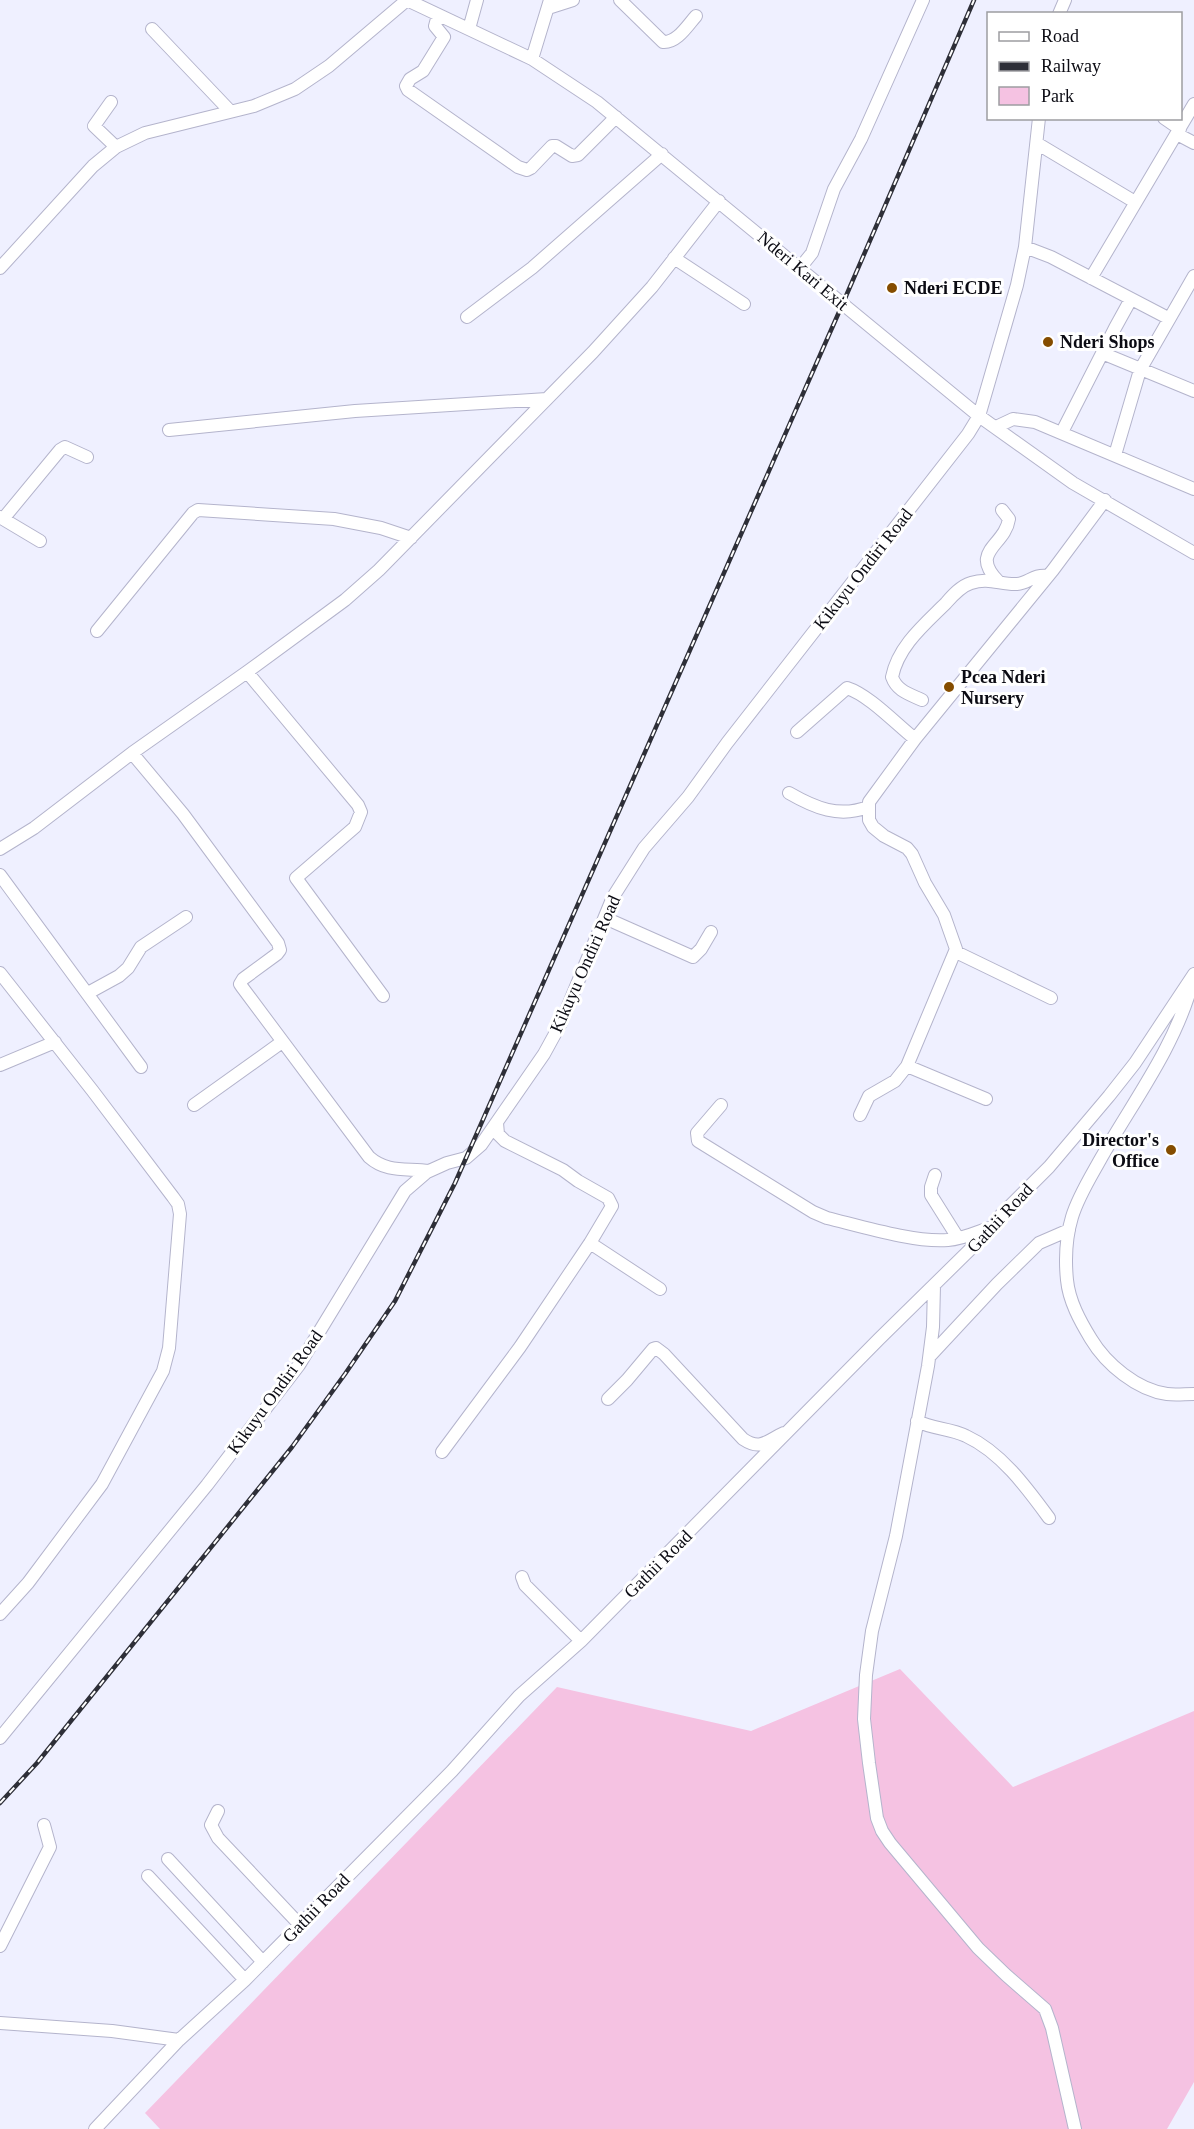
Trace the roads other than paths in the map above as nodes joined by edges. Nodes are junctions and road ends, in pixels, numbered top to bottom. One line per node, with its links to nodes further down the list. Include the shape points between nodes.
1 (407, 0): 7 (street, Nderi Kari Exit); 14 (street, via 329,66 295,89)
2 (477, 0): 10 (street)
3 (573, 0): 6 (street)
4 (620, 0): 8 (street, via 663,42 675,38)
5 (923, 0): 28 (street, via 861,139 834,189 812,253)
6 (549, 4): 11 (street)
7 (438, 15): 10 (street, Nderi Kari Exit); 15 (street, via 435,26 444,37 423,70 410,79 408,90 518,167 531,168 552,146 578,155)
8 (696, 16)
9 (152, 28): 14 (street)
10 (470, 29): 11 (street, Nderi Kari Exit)
11 (532, 59): 15 (street, Nderi Kari Exit)
12 (111, 102): 21 (street, via 94,126)
13 (1194, 104): 18 (street)
14 (230, 111): 21 (street, via 145,133)
15 (616, 117): 22 (street, Nderi Kari Exit)
16 (1039, 120): 20 (street, Kikuyu Ondiri Road)
17 (1166, 120): 18 (street)
18 (1179, 131): 19 (street); 24 (street)
19 (1194, 143)
20 (1038, 144): 24 (street); 25 (street, Kikuyu Ondiri Road)
21 (116, 147): 27 (street, via 93,166)
22 (662, 154): 23 (street, Nderi Kari Exit); 33 (street, via 532,268)
23 (719, 201): 26 (street); 28 (street, Nderi Kari Exit)
24 (1135, 202): 30 (street)
25 (1025, 247): 30 (street); 39 (street, Kikuyu Ondiri Road)
26 (674, 258): 32 (street); 38 (street, via 652,287)
27 (0, 268)
28 (800, 268): 39 (street, Nderi Kari Exit)
29 (1194, 276): 34 (street)
30 (1091, 278): 31 (street)
31 (1131, 299): 34 (street); 35 (street)
32 (744, 304)
33 (467, 317)
34 (1168, 318): 36 (street)
35 (1102, 353): 36 (street); 42 (street)
36 (1140, 370): 37 (street); 43 (street)
37 (1194, 391)
38 (547, 399): 41 (street, via 355,411); 49 (street)
39 (979, 416): 40 (street, Nderi Kari Exit); 65 (street, Kikuyu Ondiri Road, via 688,797 644,848 618,888)
40 (996, 427): 42 (street, via 1023,420); 46 (street, Nderi Kari Exit, via 1061,475)
41 (169, 430)
42 (1062, 432): 43 (street)
43 (1115, 455): 45 (street)
44 (87, 457): 48 (street, via 65,447 60,450)
45 (1194, 489)
46 (1105, 500): 51 (street, Nderi Kari Exit); 52 (street)
47 (1002, 510): 53 (street, via 1009,519 1007,527 990,548 987,559 988,568)
48 (2, 518): 50 (street)
49 (411, 538): 54 (street, via 334,519 198,510); 55 (street, via 345,600)
50 (39, 541)
51 (1194, 553)
52 (1048, 576): 53 (street, via 1035,576 1016,584); 58 (street)
53 (998, 581): 56 (street, via 962,587 914,636 897,660 892,677 897,686)
54 (97, 631)
55 (248, 672): 59 (street); 71 (street, via 358,805 356,827 296,878)
56 (922, 700)
57 (797, 732): 58 (street, via 847,688 881,709)
58 (915, 739): 61 (street, via 871,797)
59 (132, 753): 62 (street); 74 (street, via 183,814 278,943 277,954 240,984)
60 (789, 793): 61 (street, via 834,812 855,812)
61 (868, 807): 67 (street, via 873,827 912,854 944,915)
62 (0, 849)
63 (0, 875): 70 (street)
64 (186, 917): 70 (street, via 141,947 119,976)
65 (605, 918): 66 (street, via 693,957); 82 (street, Kikuyu Ondiri Road, via 561,1023 531,1076)
66 (711, 932)
67 (956, 952): 72 (street); 76 (street)
68 (0, 973): 73 (street)
69 (1194, 975): 85 (street, Gathii Road, via 1109,1096); 86 (street, via 1176,1027 1078,1202)
70 (88, 993): 77 (street)
71 (383, 996)
72 (1052, 998)
73 (55, 1042): 75 (street); 99 (street, via 178,1204 180,1227 171,1337 163,1371 102,1484)
74 (282, 1042): 79 (street); 83 (street, via 378,1166)
75 (0, 1065)
76 (907, 1066): 78 (street); 81 (street, via 895,1081 868,1096)
77 (141, 1067)
78 (987, 1099)
79 (194, 1105)
80 (721, 1105): 87 (street, via 697,1133 698,1141 794,1202 827,1218 891,1233)
81 (860, 1115)
82 (497, 1123): 83 (street, Kikuyu Ondiri Road, via 475,1152); 88 (street, via 498,1134 505,1141 563,1170 611,1202 611,1209)
83 (429, 1171): 101 (street, Kikuyu Ondiri Road, via 405,1191 283,1387)
84 (935, 1175): 87 (street, via 931,1195)
85 (994, 1226): 87 (street); 89 (street, Gathii Road)
86 (1069, 1230): 91 (street, via 1039,1244); 92 (street, via 1069,1293 1084,1327 1104,1357 1154,1391)
87 (958, 1239)
88 (590, 1243): 90 (street); 96 (street)
89 (934, 1285): 91 (street); 95 (street, Gathii Road)
90 (660, 1289)
91 (930, 1356): 94 (street)
92 (1194, 1394)
93 (608, 1399): 95 (street, via 656,1348 750,1444 763,1444)
94 (917, 1421): 97 (street, via 960,1433 980,1444 1030,1492); 113 (street, via 866,1675 866,1741 877,1818 890,1843 978,1948 1045,2009)
95 (792, 1429): 100 (street, Gathii Road)
96 (442, 1452)
97 (1049, 1518)
98 (522, 1577): 100 (street, via 525,1585)
99 (0, 1614)
100 (581, 1641): 106 (street, Gathii Road, via 519,1696 452,1771)
101 (0, 1738)
102 (218, 1811): 106 (street, via 211,1825 218,1838)
103 (44, 1826): 107 (street, via 50,1847)
104 (168, 1859): 108 (street)
105 (148, 1876): 109 (street)
106 (300, 1925): 108 (street, Gathii Road)
107 (0, 1946)
108 (263, 1962): 109 (street, Gathii Road)
109 (245, 1980): 111 (street, Gathii Road)
110 (0, 2023): 111 (street)
111 (179, 2040): 112 (street, Gathii Road)
112 (95, 2129)
113 (1075, 2129)

